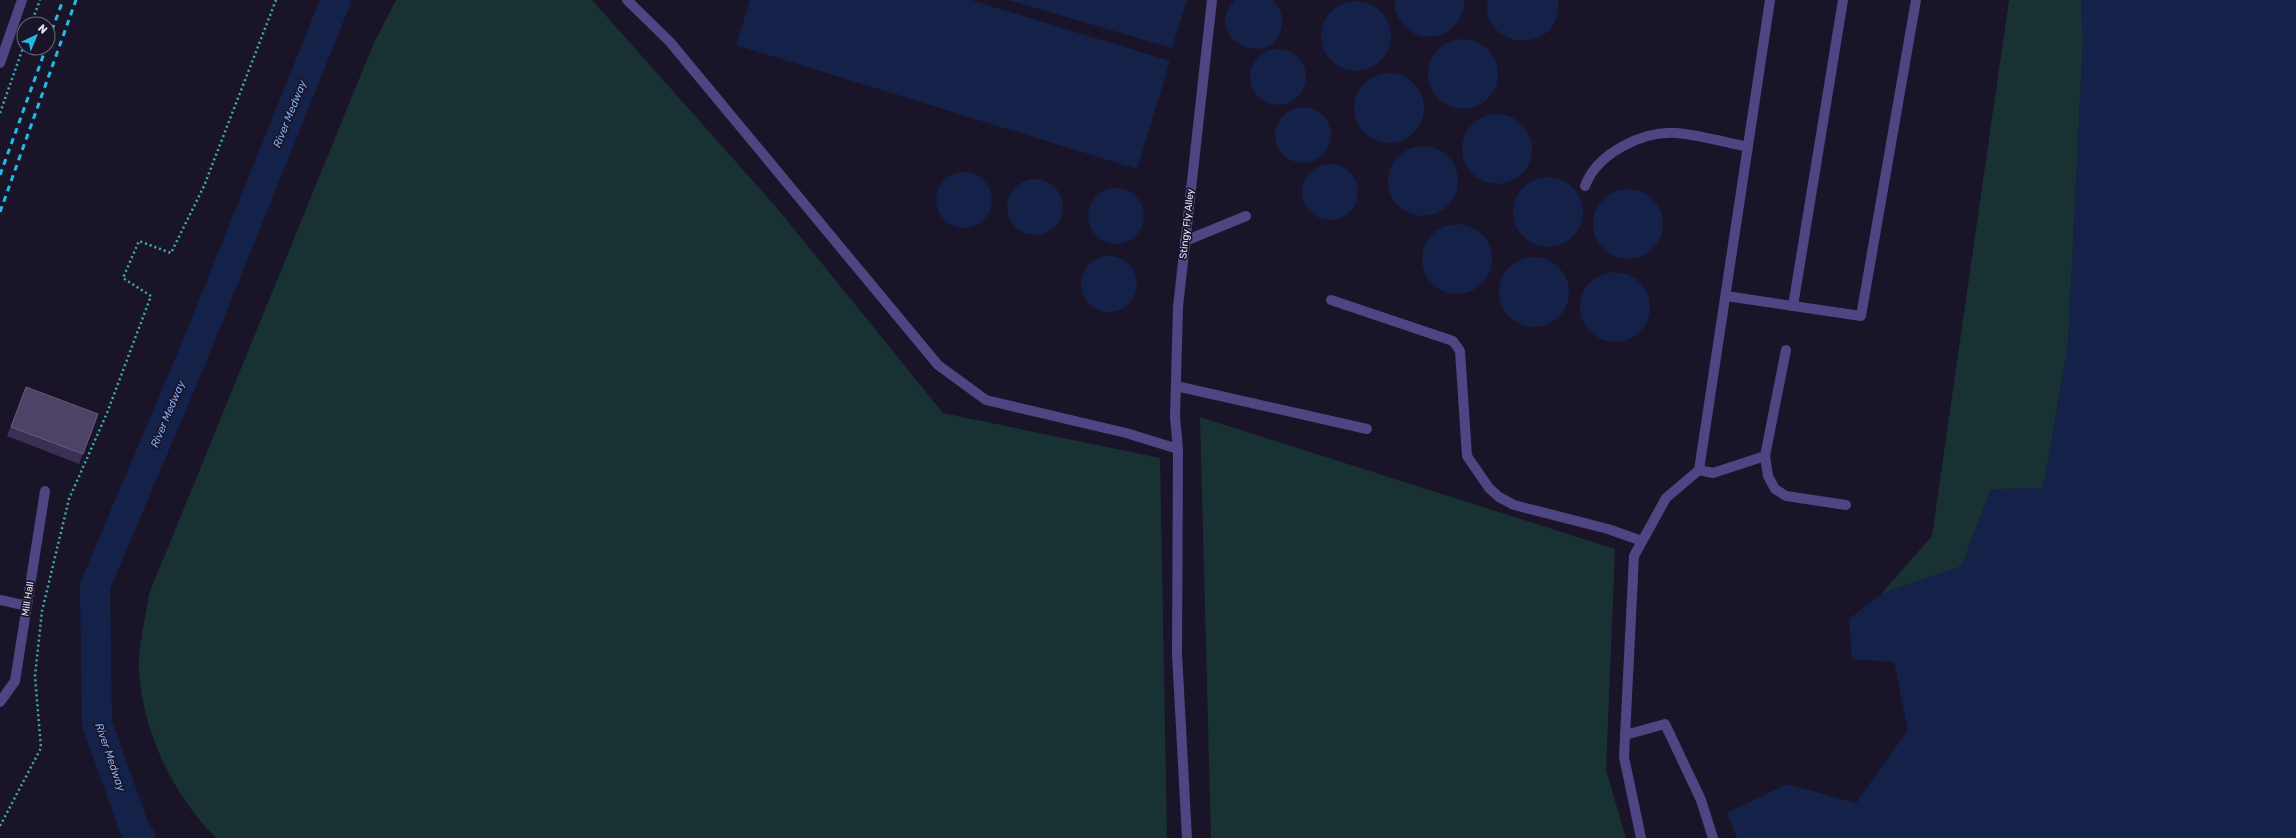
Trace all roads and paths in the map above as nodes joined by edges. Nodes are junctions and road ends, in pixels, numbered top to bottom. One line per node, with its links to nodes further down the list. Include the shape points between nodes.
1 (22, 0): 11 (street)
2 (40, 0): 9 (path)
3 (276, 0): 33 (path, via 204,186 172,253 139,241 123,278 151,296 107,413 69,499 42,611 35,676 40,748)
4 (627, 0): 23 (street, via 670,42 938,365 986,400 1126,433)
5 (1212, 0): 16 (street, Stingy Fly Alley)
6 (1770, 0): 13 (street)
7 (1843, 0): 19 (street)
8 (1916, 0): 19 (street, via 1861,316)
9 (34, 16)
10 (20, 56): 12 (path)
11 (0, 63)
12 (0, 113)
13 (1748, 147): 14 (street, via 1675,133 1660,134 1640,139 1613,152 1595,169); 17 (street)
14 (1586, 186)
15 (1246, 216): 16 (street)
16 (1185, 241): 21 (street, Stingy Fly Alley, via 1178,307)
17 (1726, 296): 19 (street); 25 (street)
18 (1331, 300): 28 (street, via 1453,341 1460,351 1467,456 1489,488 1499,497 1514,505 1608,528)
19 (1793, 306)
20 (1786, 350): 24 (street)
21 (1176, 386): 22 (street); 23 (street, Stingy Fly Alley)
22 (1367, 429)
23 (1178, 449): 34 (street, Stingy Fly Alley, via 1177,654)
24 (1765, 456): 25 (street, via 1713,473); 27 (street, via 1768,476 1775,489 1786,496)
25 (1700, 470): 28 (street, via 1666,498)
26 (45, 491): 30 (street, Mill Hall)
27 (1846, 505)
28 (1642, 541): 32 (street, via 1634,556)
29 (0, 600): 30 (street)
30 (27, 606): 31 (street, Mill Hall, via 15,681)
31 (0, 702)
32 (1625, 735): 35 (street, via 1624,757); 36 (street, via 1665,724 1700,800)
33 (0, 826)
34 (1187, 838)
35 (1641, 838)
36 (1713, 838)

